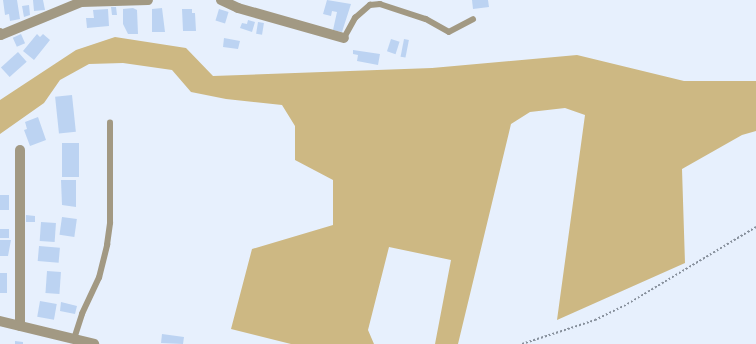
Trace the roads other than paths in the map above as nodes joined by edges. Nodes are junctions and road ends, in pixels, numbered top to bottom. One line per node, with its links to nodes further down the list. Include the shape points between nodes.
1 (143, 0): 2 (street); 5 (street, via 81,2 1,35)
2 (148, 0)
3 (221, 0): 6 (street, via 238,8)
4 (473, 19): 6 (lane, via 449,32 426,19 380,4 370,5 355,18)
5 (0, 33)
6 (344, 38)
7 (110, 123): 11 (lane, via 110,223 107,245 99,278 82,314)
8 (20, 150): 10 (street)
9 (0, 321): 10 (street)
10 (20, 326): 11 (street)
11 (74, 339): 12 (street)
12 (94, 344)

